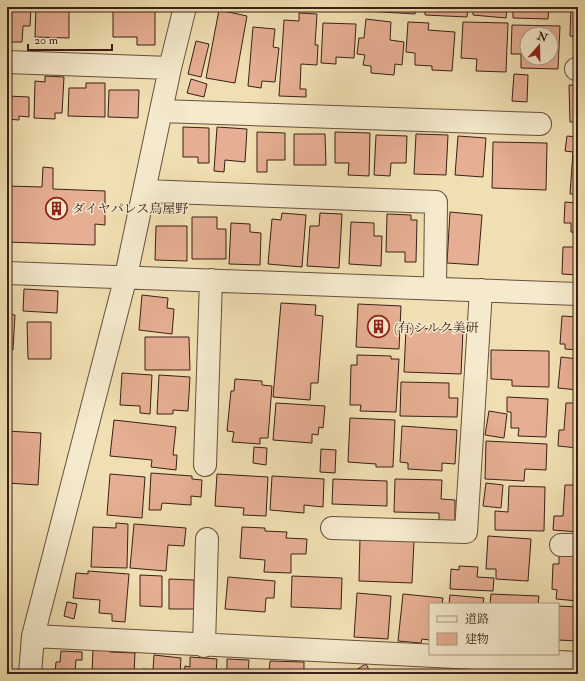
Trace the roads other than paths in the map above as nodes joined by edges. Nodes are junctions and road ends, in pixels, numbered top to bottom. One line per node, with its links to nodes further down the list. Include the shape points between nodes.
1 (185, 7): 3 (street)
2 (7, 62): 3 (street)
3 (170, 68): 4 (street)
4 (161, 111): 5 (street); 6 (street)
5 (540, 124)
6 (144, 191): 8 (street); 10 (street, via 436,202)
7 (7, 273): 8 (street)
8 (126, 276): 9 (street); 16 (street)
9 (211, 280): 10 (street); 13 (street)
10 (435, 288): 11 (street)
11 (481, 290): 12 (street); 14 (street, via 466,532)
12 (578, 294)
13 (205, 465)
14 (332, 528)
15 (207, 539): 17 (street)
16 (33, 636): 17 (street); 19 (street)
17 (204, 646): 18 (street)
18 (578, 663)
19 (30, 674)

